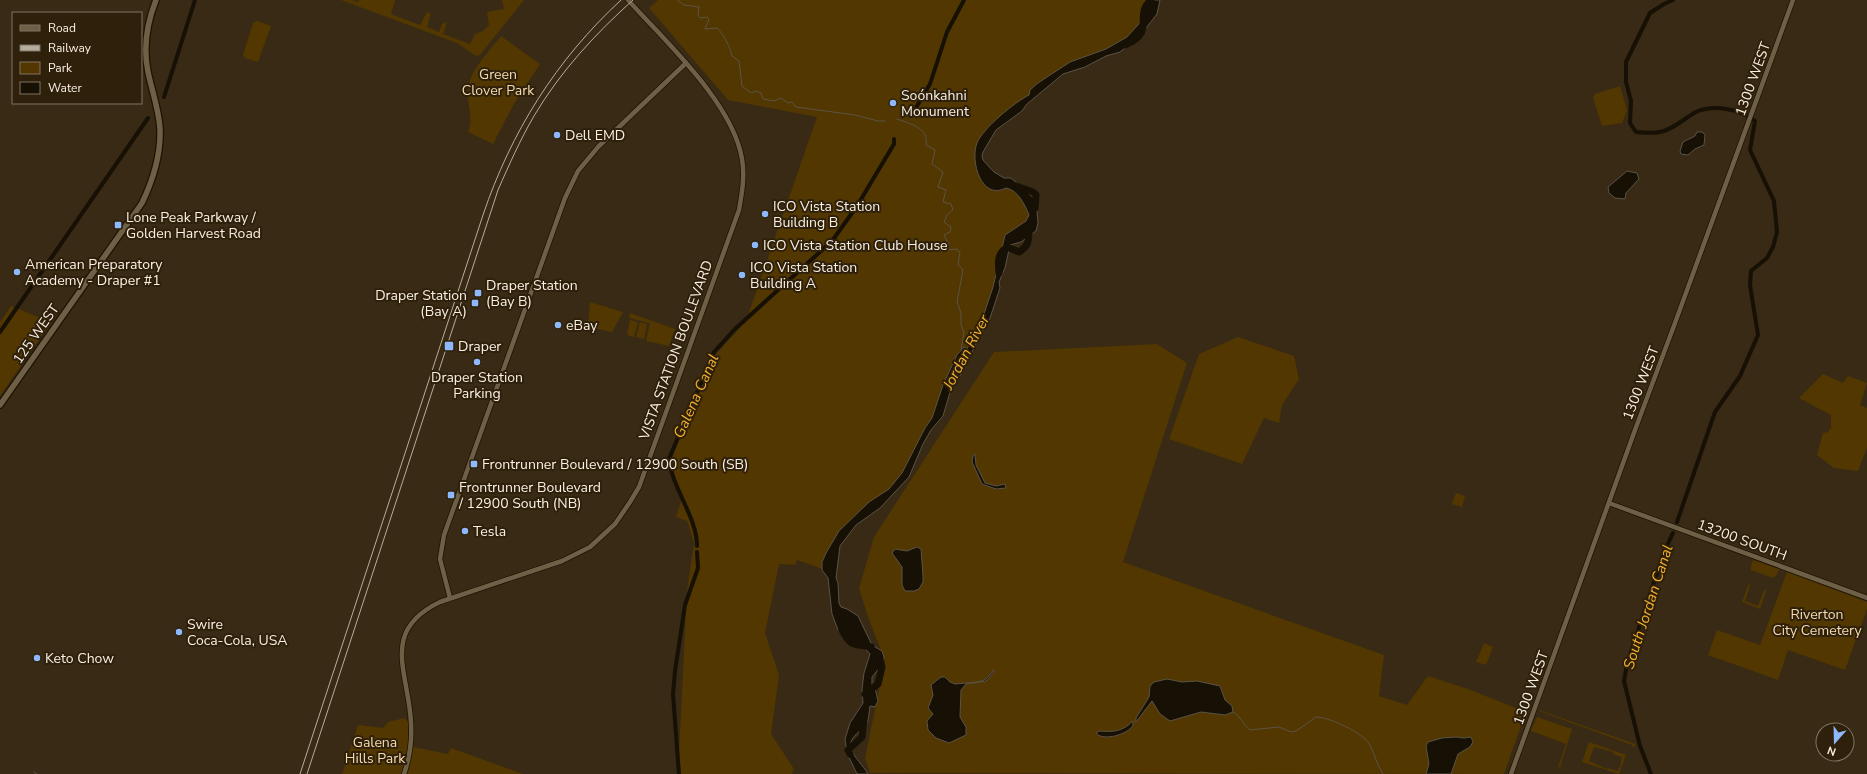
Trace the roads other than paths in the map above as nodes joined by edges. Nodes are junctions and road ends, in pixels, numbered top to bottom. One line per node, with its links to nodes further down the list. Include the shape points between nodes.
1 (156, 0): 5 (main road, 125 WEST, via 145,43 147,71 160,129 152,182 142,203)
2 (628, 0): 4 (street, VISTA STATION BOULEVARD)
3 (1793, 0): 6 (street, 1300 WEST)
4 (686, 63): 7 (street, via 594,151 578,171 565,198 444,534 440,559); 7 (street, VISTA STATION BOULEVARD, via 728,121 742,158 743,189 739,210 638,486 615,524 590,547 562,561)
5 (0, 405)
6 (1608, 503): 8 (street, 13200 SOUTH); 10 (street, 1300 WEST)
7 (450, 598): 9 (street, VISTA STATION BOULEVARD, via 418,615 409,626 403,642 403,675 411,722 411,746)
8 (1867, 598)
9 (404, 774)
10 (1511, 774)

